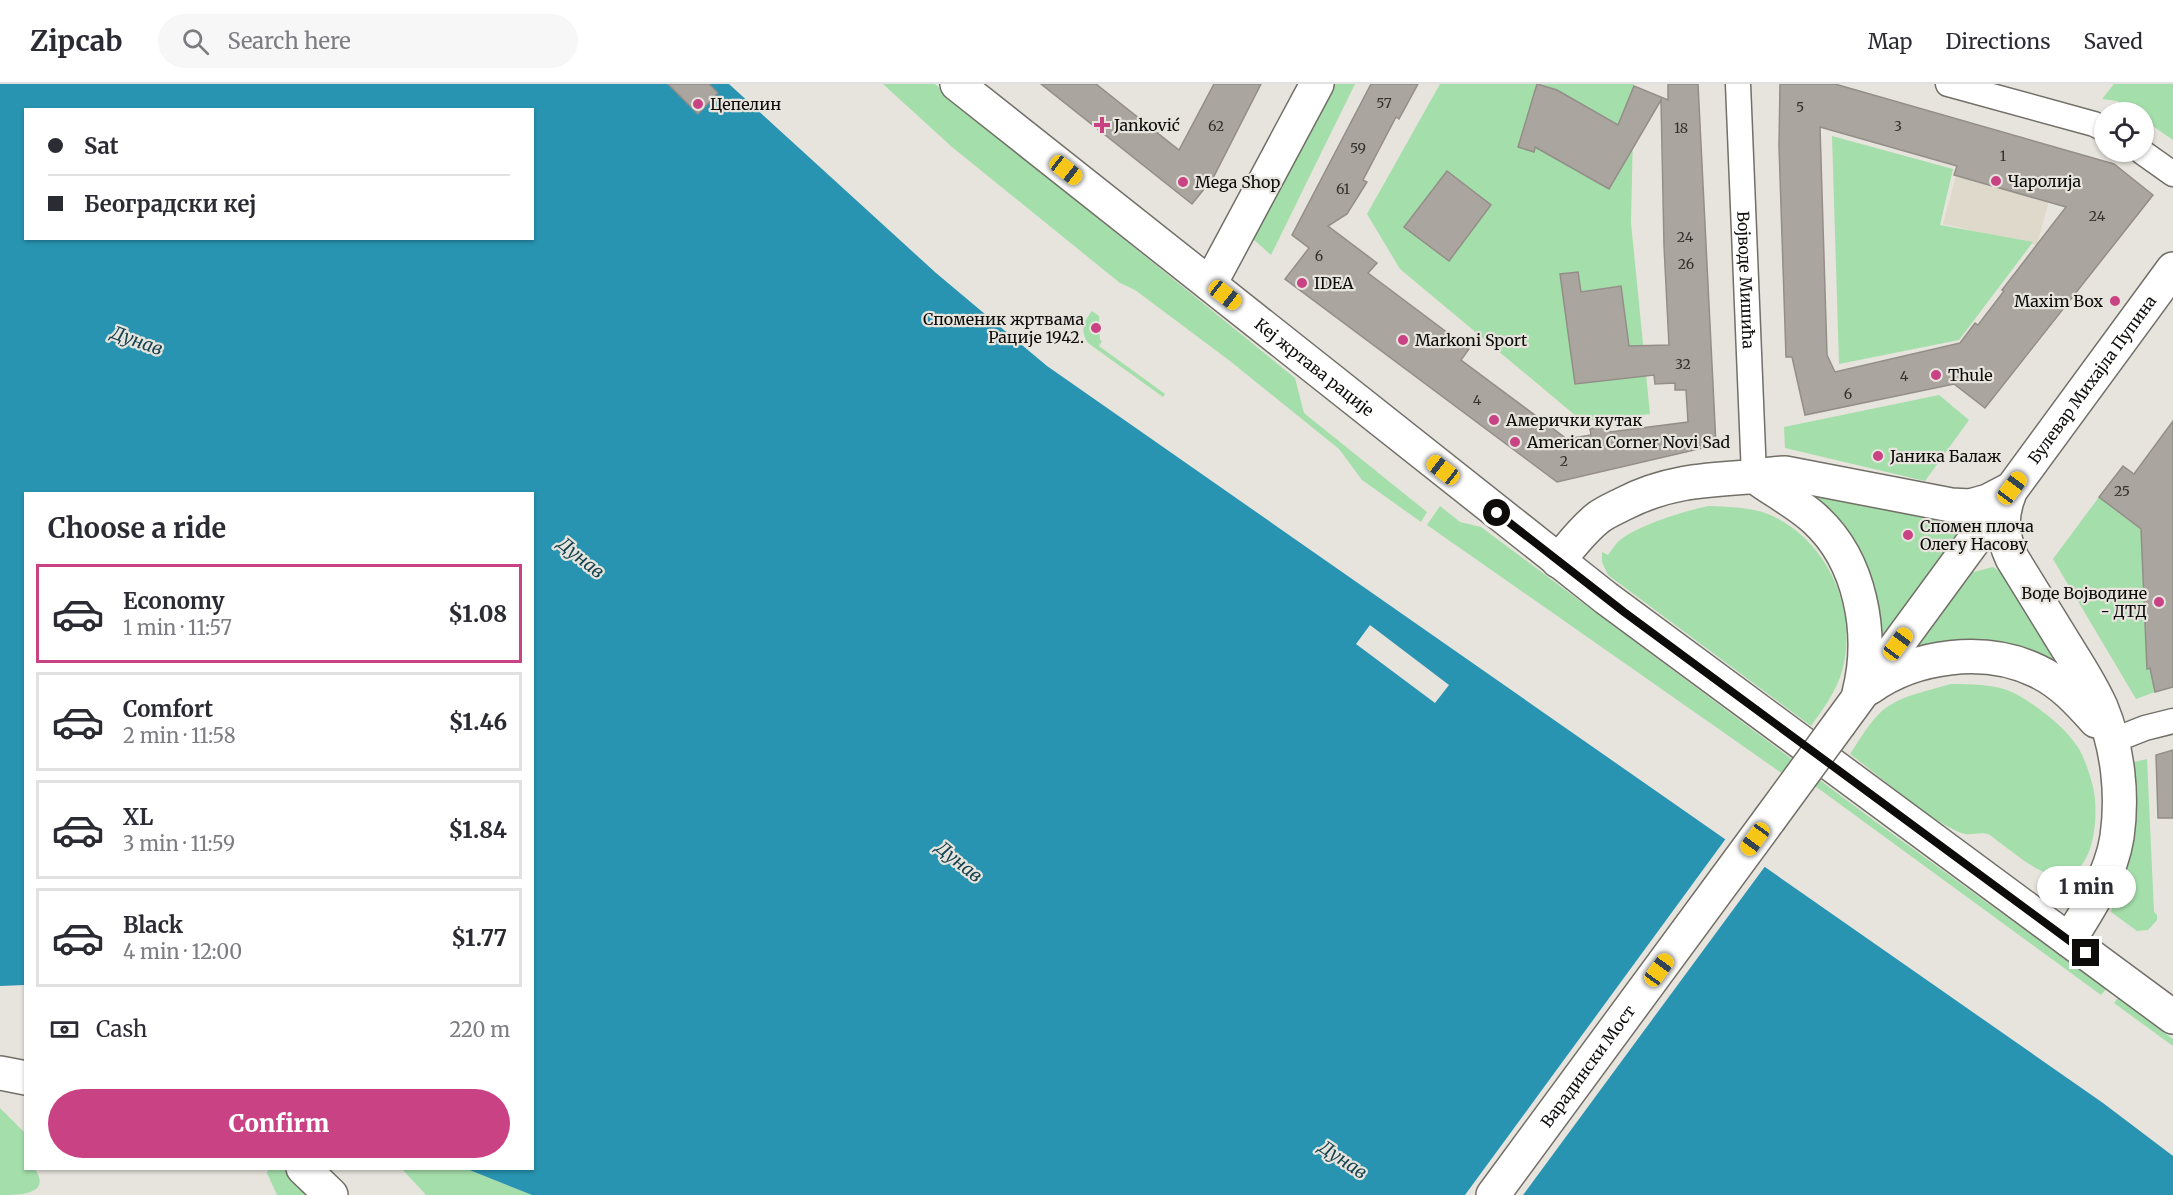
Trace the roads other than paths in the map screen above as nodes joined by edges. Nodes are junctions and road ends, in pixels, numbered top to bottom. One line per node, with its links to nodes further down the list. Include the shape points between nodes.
1 (957, 84): 9 (main road, Кеј жртава рације)
2 (1317, 84): 9 (main road)
3 (1738, 84): 10 (street, Војводе Мишића)
4 (1948, 84): 5 (street)
5 (2094, 124)
6 (2154, 161): 7 (street)
7 (2173, 174)
8 (2173, 269): 11 (main road, Булевар Михајла Пупина)
9 (1210, 284): 12 (main road, Кеј жртава рације)
10 (1754, 476): 11 (main road, via 1785,473 1940,504 1970,506); 12 (main road, via 1696,480 1640,495 1600,516); 13 (main road, via 1816,520 1844,556 1853,576 1865,638 1865,670)
11 (2012, 488): 13 (main road, Булевар Михајла Пупина); 16 (main road, via 2003,520 2006,545 2086,679)
12 (1558, 561): 17 (main road, Кеј жртава рације)
13 (1858, 696): 15 (main road, Булевар Михајла Пупина); 16 (main road, via 1882,679 1914,665 1952,657 2015,662 2060,685)
14 (2173, 721): 16 (street)
15 (1840, 723): 23 (main road, Варадински Мост, bridge)
16 (2112, 741): 17 (main road, via 2118,772 2116,839 2092,905)
17 (2069, 940): 18 (main road, Кеј жртава рације)
18 (2173, 1017)
19 (0, 1073): 20 (main road)
20 (24, 1078)
21 (305, 1170): 22 (main road)
22 (331, 1195)
23 (1493, 1195)

